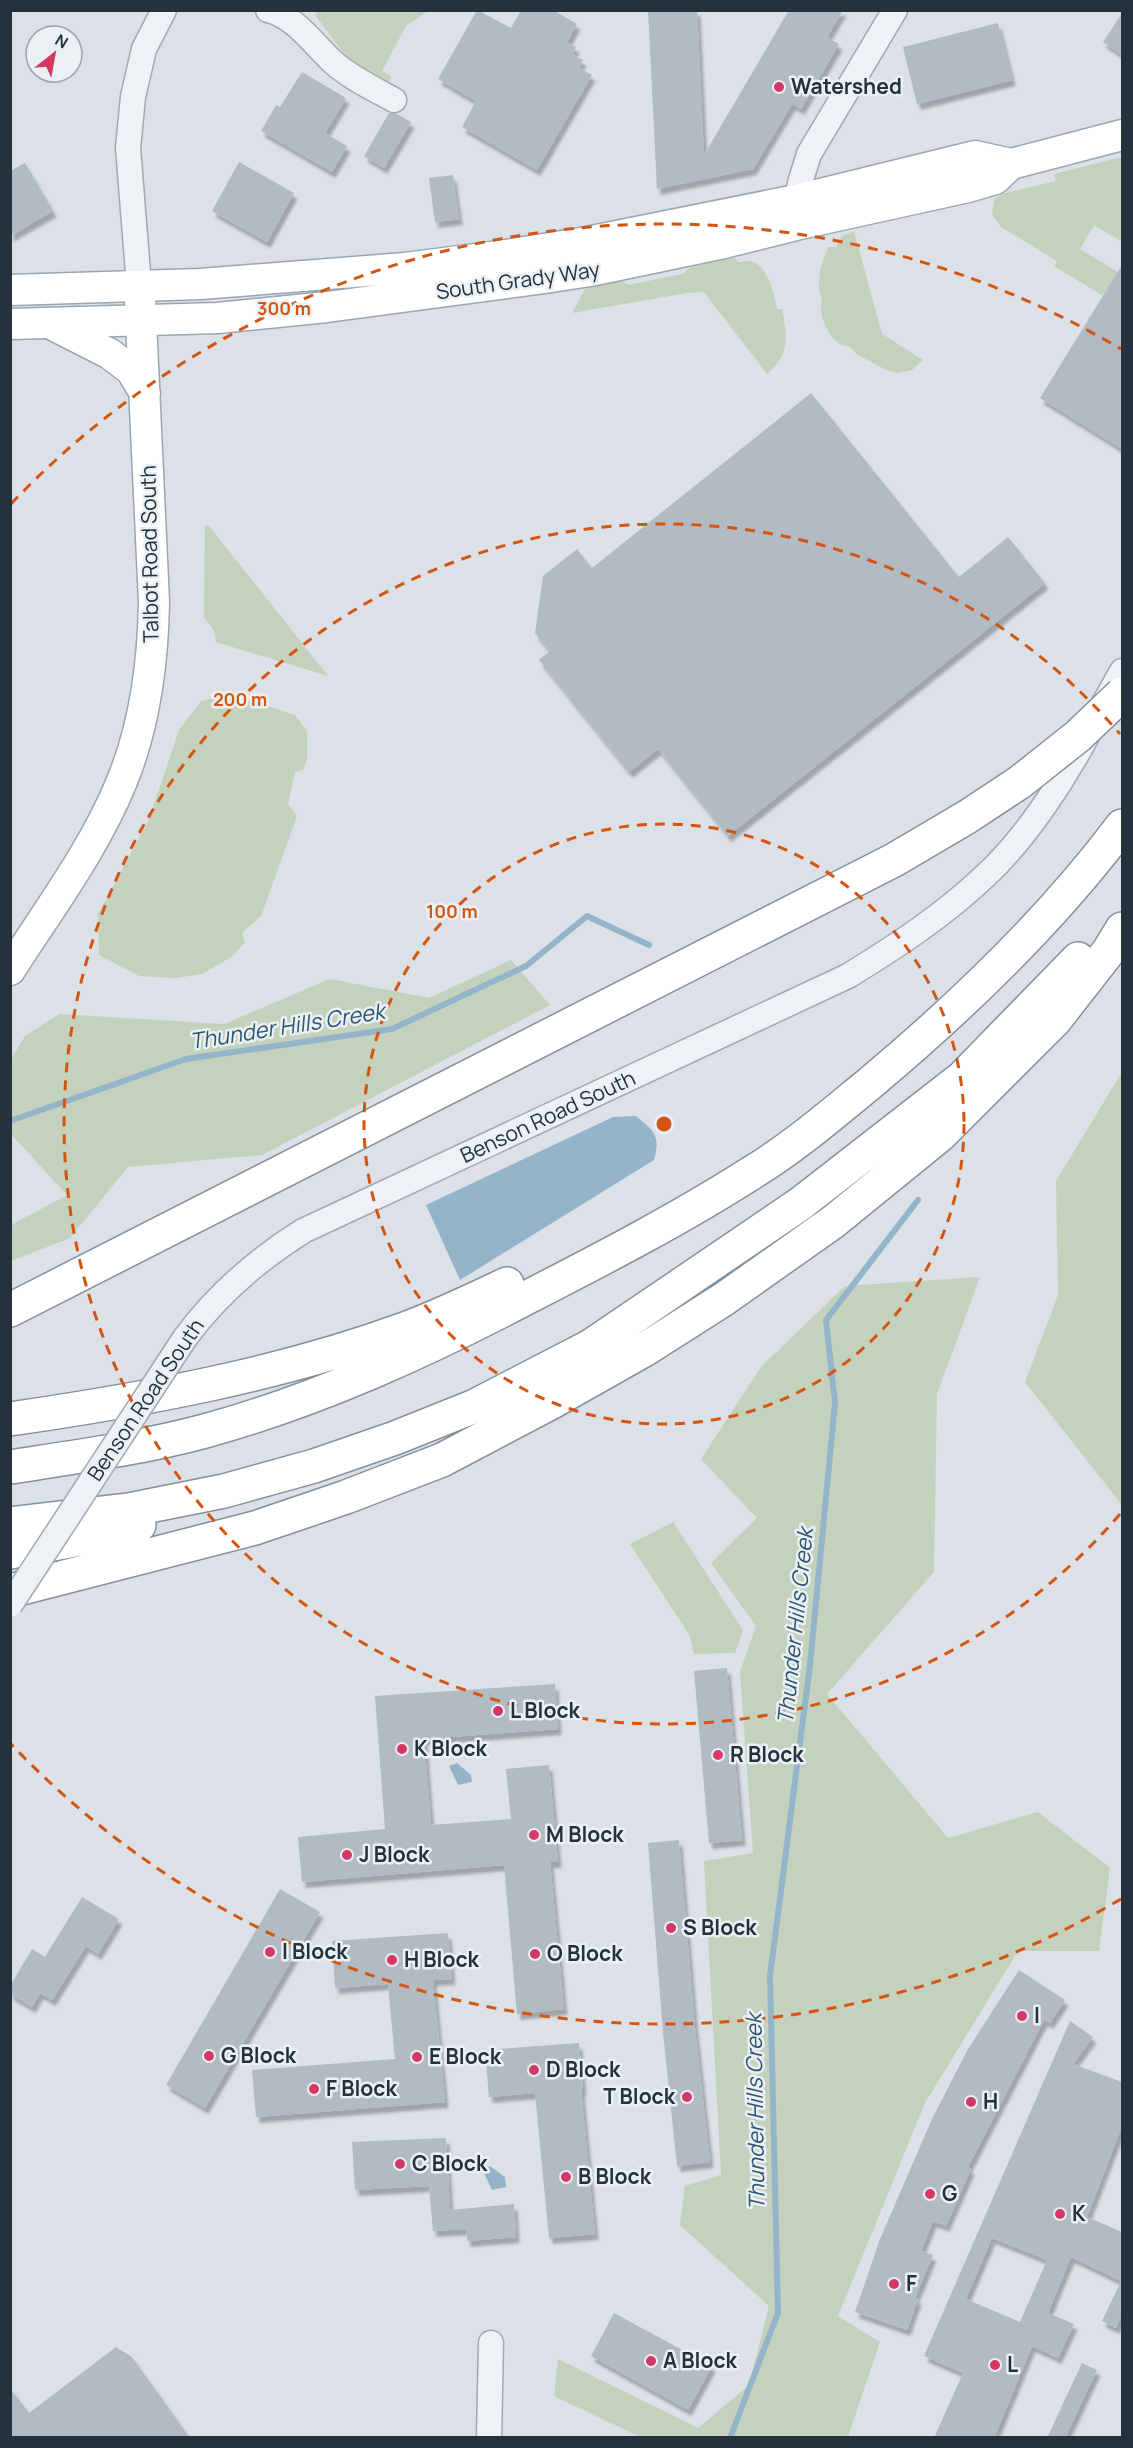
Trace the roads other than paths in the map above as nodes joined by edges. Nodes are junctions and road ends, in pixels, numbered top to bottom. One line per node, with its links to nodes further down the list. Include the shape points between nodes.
1 (895, 10): 6 (street, via 809,154)
2 (163, 11): 7 (street, via 144,49 133,96 128,148)
3 (276, 11): 4 (street, via 335,64)
4 (394, 100)
5 (1122, 135): 6 (main road, South Grady Way, via 1011,164 975,156)
6 (794, 213): 7 (main road, South Grady Way, via 405,268); 9 (main road, South Grady Way, via 702,248 590,272 316,308 218,318)
7 (139, 285): 8 (main road, South Grady Way); 9 (main road, Talbot Road South)
8 (10, 290)
9 (141, 320): 10 (main road, South Grady Way); 12 (main road, Talbot Road South)
10 (48, 323): 11 (main road, South Grady Way); 12 (main road, via 117,359 131,370)
11 (10, 324)
12 (145, 393): 18 (main road, Talbot Road South, via 154,624 137,738 106,816)
13 (1122, 670): 27 (street, Benson Road South, bridge, via 1082,746 1030,824 987,875 902,943 848,976 303,1231 236,1280 185,1338)
14 (1122, 694): 20 (highway, bridge, via 1078,736 1020,782 894,860)
15 (1122, 825): 19 (highway, via 1049,916 939,1024 817,1126)
16 (1122, 908): 23 (highway, via 1033,1008 962,1078 800,1204 591,1346 475,1406 395,1438)
17 (1122, 929): 26 (highway, via 1055,1020 940,1136 833,1222 724,1299 633,1356 442,1460 346,1497 255,1528)
18 (10, 970)
19 (754, 1172): 21 (highway, via 654,1209 556,1261 403,1330 199,1386); 22 (highway, via 602,1259 490,1317 318,1394 205,1431)
20 (10, 1310)
21 (10, 1419)
22 (10, 1467)
23 (224, 1491): 24 (highway, via 129,1510); 25 (highway, via 148,1523)
24 (10, 1524)
25 (10, 1552)
26 (10, 1591)
27 (10, 1605)
28 (491, 2343): 29 (street)
29 (489, 2438)

